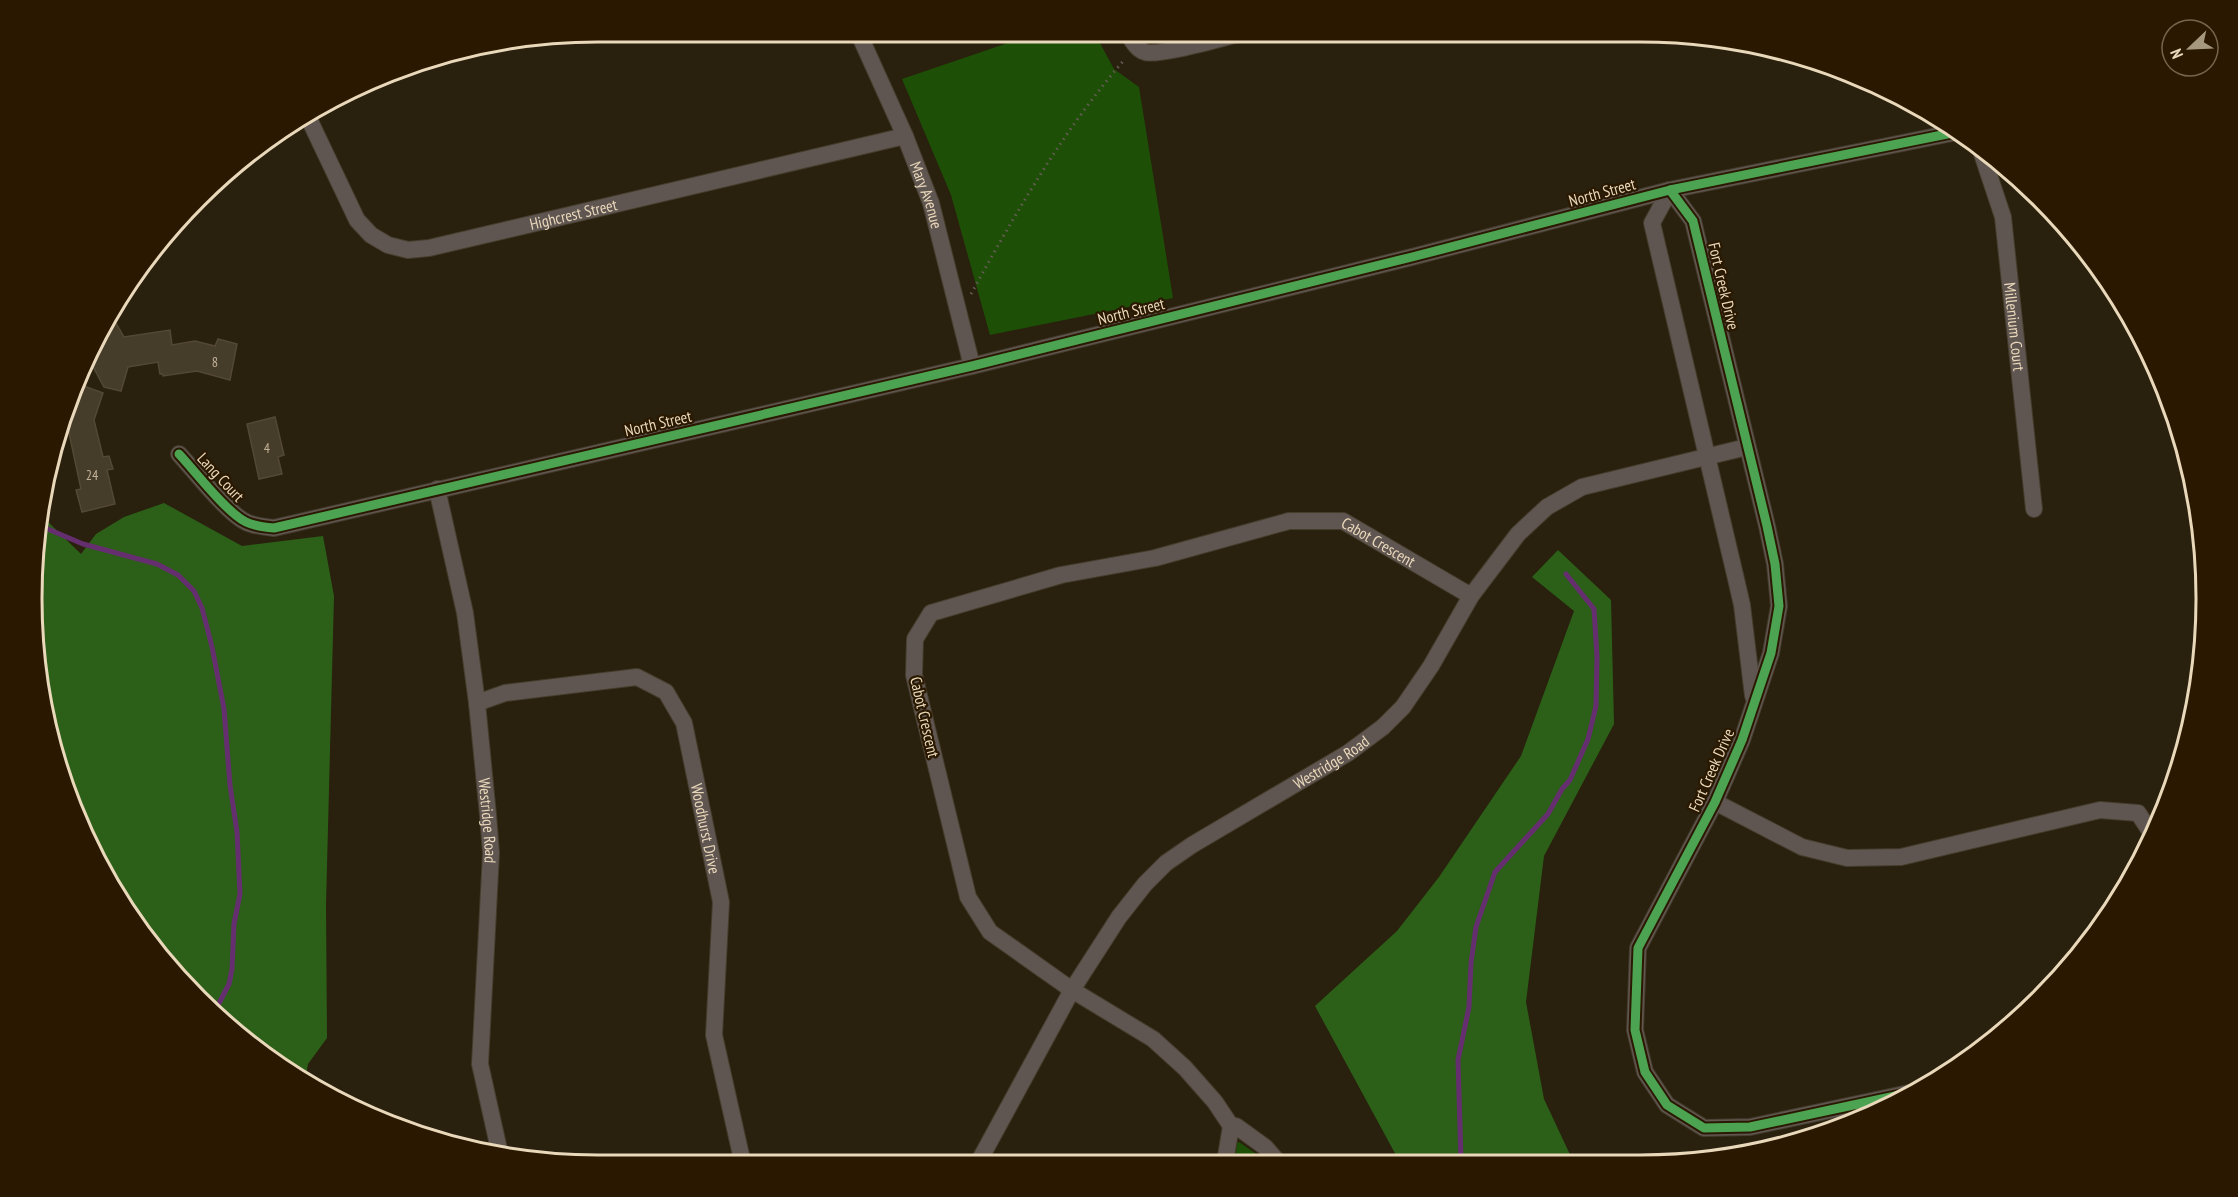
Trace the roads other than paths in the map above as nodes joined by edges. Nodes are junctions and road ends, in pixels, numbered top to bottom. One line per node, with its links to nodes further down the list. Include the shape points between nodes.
1 (863, 42): 6 (street, Mary Avenue)
2 (1133, 42): 3 (street, via 1147,53)
3 (1204, 42)
4 (311, 123): 6 (street, Highcrest Street, via 357,220 388,245 408,250 429,249)
5 (1946, 134): 8 (street, North Street)
6 (905, 136): 9 (street, Mary Avenue, via 932,203)
7 (1985, 163): 14 (street, Millenium Court, via 2003,217)
8 (1670, 190): 9 (street, North Street); 10 (street, Fort Creek Drive, via 1694,221); 12 (street, Fort Creek Drive, via 1652,224)
9 (972, 366): 13 (street, North Street)
10 (1747, 447): 12 (street, Westridge Road); 18 (street, Fort Creek Drive, via 1775,564 1779,606 1771,653)
11 (179, 454): 15 (street, Lang Court, via 245,522 274,528)
12 (1707, 457): 16 (street, Westridge Road, via 1582,487 1547,507 1518,534); 18 (street, Fort Creek Drive, via 1742,605)
13 (437, 489): 15 (street, North Street); 17 (street, Westridge Road, via 465,613)
14 (2034, 508)
15 (312, 518)
16 (1471, 596): 21 (street, Westridge Road, via 1431,666 1383,728 1166,863 1119,917); 21 (street, Cabot Crescent, via 1343,521 1289,522 1155,558 1060,575 931,613 915,639 914,675 968,897 990,932)
17 (477, 703): 24 (street, Westridge Road, via 491,853 480,1064); 25 (street, Woodhurst Drive, via 505,693 637,677 666,692 684,723 721,902 714,1035)
18 (1754, 703): 19 (street, Fort Creek Drive)
19 (1714, 802): 20 (street, Fort Creek Drive, via 1803,847 1847,858 1901,857 2100,810 2138,813); 22 (street, Fort Creek Drive, via 1638,948 1635,1030 1646,1072 1667,1105 1704,1128 1750,1127)
20 (2147, 827)
21 (1072, 990): 23 (street, Cabot Crescent, via 1153,1040 1185,1068); 26 (street, Westridge Road)
22 (1886, 1098)
23 (1231, 1126): 27 (street); 28 (street, Cabot Crescent)
24 (495, 1145)
25 (741, 1155)
26 (982, 1155)
27 (1226, 1155)
28 (1272, 1155)

